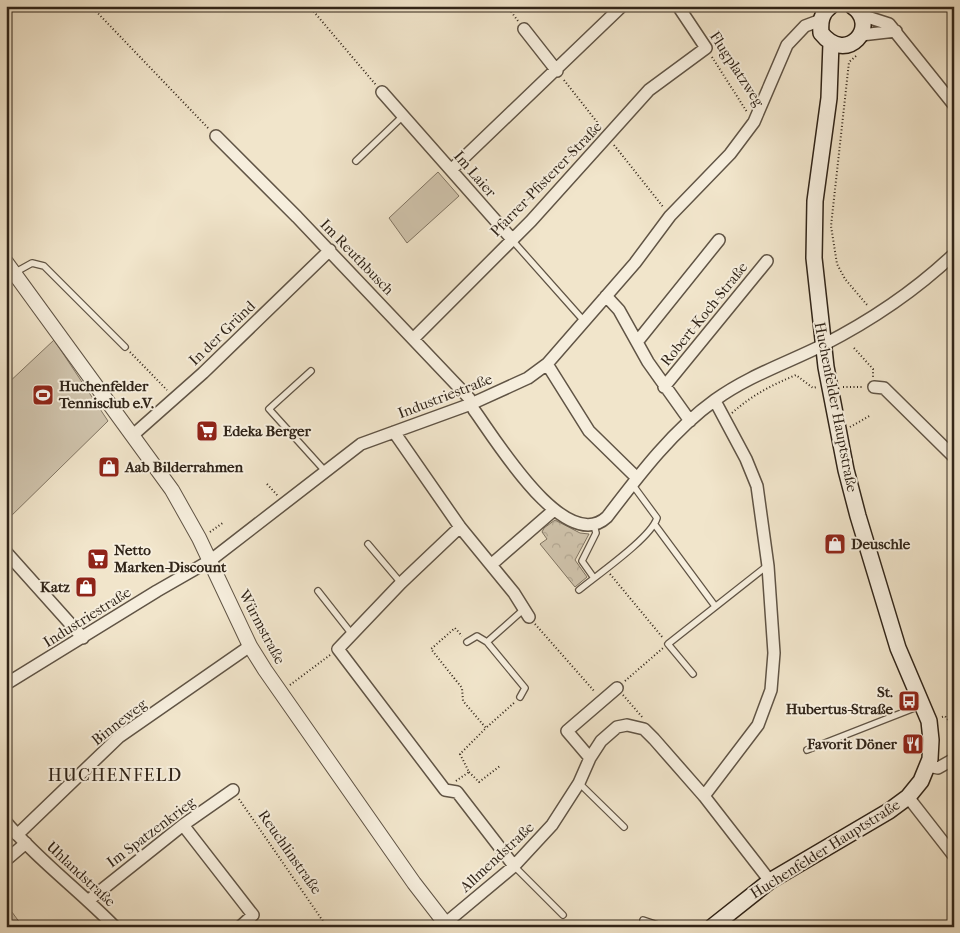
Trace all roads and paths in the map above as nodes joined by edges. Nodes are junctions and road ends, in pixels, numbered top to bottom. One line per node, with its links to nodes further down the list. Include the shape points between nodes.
1 (91, 6): 18 (path)
2 (309, 6): 14 (path)
3 (507, 6): 8 (path)
4 (622, 6): 13 (street)
5 (678, 6): 11 (street, Flugplatzweg)
6 (857, 9): 9 (street, via 889,24); 10 (main road, via 863,22)
7 (829, 24): 10 (main road, via 857,40); 17 (street, Industriestraße, via 805,26 787,44); 32 (main road, Huchenfelder Hauptstraße, via 829,98 815,211 814,258)
8 (524, 29): 13 (street)
9 (896, 31): 10 (street); 15 (street)
10 (861, 35)
11 (706, 48): 17 (path, Flugplatzweg); 21 (street, Pfarrer-Pfisterer-Straße, via 650,90 537,214)
12 (861, 51): 28 (path, via 849,62 831,226 837,264)
13 (557, 71): 20 (street)
14 (382, 92): 16 (street, Im Laier)
15 (954, 105)
16 (404, 116): 19 (lane); 20 (street, Im Laier)
17 (754, 122): 27 (street, Industriestraße, via 730,154 670,216)
18 (216, 136): 23 (street, Im Reuthbusch)
19 (356, 161)
20 (452, 170): 21 (street, Im Laier)
21 (510, 238): 29 (lane, Im Laier); 30 (street, Pfarrer-Pfisterer-Straße)
22 (719, 240): 31 (street)
23 (330, 250): 30 (street, Im Reuthbusch); 42 (street, In der Gründ)
24 (952, 258): 28 (street)
25 (767, 260): 39 (street, Robert-Koch-Straße)
26 (10, 268): 33 (lane, via 32,264 44,266); 50 (street, Würmstraße)
27 (606, 296): 29 (street, Industriestraße); 31 (street, Robert-Koch-Straße, via 620,310)
28 (875, 316): 32 (street)
29 (584, 321): 35 (street, Industriestraße)
30 (414, 338): 44 (street, Im Reuthbusch)
31 (637, 342): 39 (street, Robert-Koch-Straße)
32 (823, 345): 38 (main road, Huchenfelder Hauptstraße); 43 (street, via 764,372)
33 (125, 347): 42 (path)
34 (854, 348): 36 (path)
35 (547, 364): 44 (street, Industriestraße, via 528,378); 53 (street, via 589,431)
36 (873, 369)
37 (311, 371): 52 (lane, via 269,408)
38 (829, 385): 46 (path, via 812,388 796,375 749,398); 48 (main road, Huchenfelder Hauptstraße)
39 (664, 387): 47 (street, Robert-Koch-Straße)
40 (874, 387): 41 (path); 51 (street, via 884,388)
41 (846, 388)
42 (175, 399): 50 (street, In der Gründ)
43 (715, 400): 46 (street); 47 (street)
44 (471, 404): 49 (street, Industriestraße); 56 (street, via 533,490)
45 (871, 415): 48 (path, via 854,427)
46 (725, 419): 66 (street, via 757,486)
47 (690, 421): 53 (street)
48 (838, 430): 87 (main road, Huchenfelder Hauptstraße, via 884,606 898,648)
49 (394, 432): 52 (street, Industriestraße, via 361,444); 60 (street)
50 (133, 436): 64 (street, Würmstraße, via 172,490)
51 (954, 457)
52 (325, 471): 55 (street, Industriestraße)
53 (634, 481): 58 (street, via 607,517); 59 (lane, via 657,518)
54 (267, 484): 55 (path)
55 (285, 503): 64 (street, Industriestraße)
56 (554, 510): 58 (street, via 579,523); 65 (street)
57 (224, 522): 61 (path)
58 (594, 525): 68 (lane, via 596,533 582,560)
59 (655, 525): 67 (lane); 72 (lane)
60 (460, 527): 65 (street); 69 (street)
61 (204, 536)
62 (368, 544): 69 (lane)
63 (6, 552): 75 (street)
64 (211, 560): 75 (street, Industriestraße); 79 (street, Würmstraße)
65 (492, 564): 73 (street)
66 (768, 566): 72 (lane); 99 (street, via 774,653 771,690 758,725)
67 (605, 568): 68 (lane); 78 (path)
68 (594, 578): 70 (lane)
69 (401, 583): 74 (street)
70 (579, 590)
71 (318, 591): 74 (lane)
72 (715, 606): 78 (lane)
73 (526, 614): 77 (lane); 86 (path)
74 (351, 633): 80 (street)
75 (83, 638): 82 (street, Industriestraße)
76 (467, 642): 77 (lane, via 477,636); 89 (path, via 455,628 431,648 462,688 463,701)
77 (487, 642): 85 (lane, via 525,688)
78 (668, 644): 81 (lane); 83 (path)
79 (250, 646): 84 (street, Würmstraße); 104 (street, Binneweg, via 119,738)
80 (338, 649): 84 (path); 98 (street)
81 (693, 674)
82 (6, 684)
83 (617, 688): 86 (street); 88 (path)
84 (280, 693): 112 (street, Würmstraße)
85 (520, 696): 89 (path)
86 (603, 700): 91 (street, via 567,731)
87 (924, 704): 90 (lane); 94 (main road, Huchenfelder Hauptstraße, via 931,740)
88 (644, 719)
89 (486, 728): 95 (path, via 460,754)
90 (808, 750)
91 (590, 758): 96 (street, Allmendstraße); 99 (street, Allmendstraße, via 601,741 617,727 627,725 644,729)
92 (954, 759): 94 (street, via 938,768)
93 (500, 766): 95 (path, via 480,782)
94 (928, 766): 100 (main road, Huchenfelder Hauptstraße)
95 (469, 772): 98 (path)
96 (580, 783): 103 (lane); 107 (street, Allmendstraße, via 552,825)
97 (233, 790): 102 (street, Im Spatzenkrieg); 115 (path, Reuchlinstraße)
98 (445, 790): 107 (street, via 457,792)
99 (704, 796): 108 (street, Allmendstraße)
100 (908, 797): 105 (street); 108 (main road, Huchenfelder Hauptstraße)
101 (6, 822): 104 (street, Uhlandstraße)
102 (183, 825): 109 (street, Im Spatzenkrieg); 114 (street, via 253,915)
103 (624, 827)
104 (22, 839): 106 (street, Uhlandstraße); 109 (street, Uhlandstraße)
105 (954, 856)
106 (6, 860)
107 (514, 866): 110 (lane); 112 (street, Allmendstraße)
108 (770, 881): 117 (main road, Huchenfelder Hauptstraße)
109 (89, 900): 113 (street, Uhlandstraße)
110 (564, 914)
111 (643, 920): 116 (lane)
112 (445, 926)
113 (115, 927)
114 (240, 927)
115 (327, 927)
116 (664, 927)
117 (712, 927)

